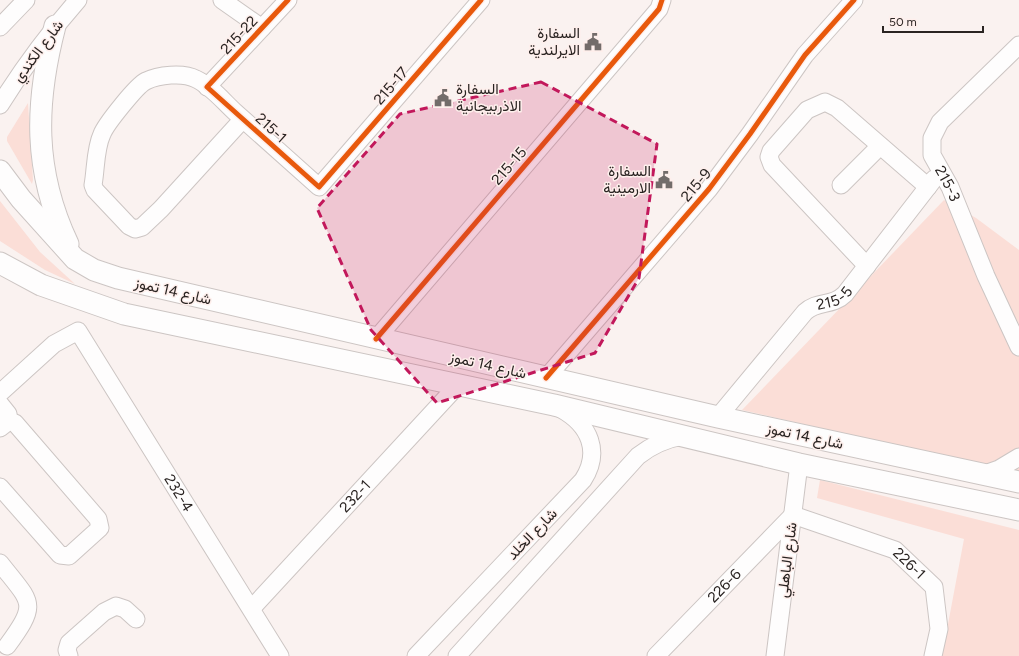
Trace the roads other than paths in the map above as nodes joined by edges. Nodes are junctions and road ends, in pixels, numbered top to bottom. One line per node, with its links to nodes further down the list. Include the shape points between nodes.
1 (26, 0): 9 (street)
2 (78, 0): 8 (street, شارع الكندي)
3 (222, 0): 10 (street)
4 (288, 0): 10 (street, 215-22)
5 (481, 0): 19 (street, 215-17)
6 (854, 0): 28 (street, 215-9, via 805,55 709,189)
7 (661, 5): 26 (street, 215-15)
8 (55, 26): 13 (street, شارع الكندي); 21 (main road, via 42,85 41,144 52,203)
9 (0, 27)
10 (262, 28): 12 (street, 215-22)
11 (1019, 45): 17 (street, 215-3, via 940,122 932,138 932,155)
12 (207, 87): 14 (street, 215-1); 14 (street, 215-1, via 188,76 161,76 146,80 137,87 102,132 93,185 129,226 135,229 142,227)
13 (0, 105)
14 (243, 119): 19 (street, 215-1)
15 (880, 146): 18 (street); 20 (street); 23 (street, via 836,108 825,102 807,110 771,151 769,157 772,165)
16 (0, 171): 21 (main road, شارع 14 تموز, via 21,199)
17 (941, 171): 20 (street, 215-5); 27 (street, 215-3)
18 (841, 185)
19 (319, 187)
20 (928, 187): 23 (street, 215-5)
21 (75, 259): 26 (main road, شارع 14 تموز, via 94,270 118,278)
22 (0, 263): 25 (main road, شارع 14 تموز)
23 (867, 266): 33 (street, 215-5, via 840,298 829,304 816,305 805,312)
24 (0, 276): 25 (main road)
25 (41, 285): 29 (main road, شارع 14 تموز, via 124,314)
26 (376, 339): 28 (main road, شارع 14 تموز)
27 (1019, 347)
28 (546, 378): 33 (main road, شارع 14 تموز)
29 (458, 385): 32 (main road, شارع 14 تموز); 44 (street, 232-1)
30 (0, 393): 44 (street, 232-4, via 54,344 78,331)
31 (0, 404): 34 (street, via 8,414)
32 (554, 405): 35 (main road, شارع 14 تموز); 49 (street, شارع الخلد, via 576,418 586,432 592,450 590,469 583,480)
33 (718, 416): 38 (main road, شارع 14 تموز)
34 (4, 425): 40 (street, via 17,425 98,519 100,528 69,556 60,556)
35 (684, 436): 37 (main road, شارع 14 تموز); 50 (street, شارع الخلد, via 666,439 638,456)
36 (1019, 457): 38 (street, via 999,469)
37 (799, 464): 41 (main road, شارع 14 تموز); 42 (street, شارع الباهلي)
38 (982, 475): 39 (main road, شارع 14 تموز)
39 (1019, 482)
40 (0, 487)
41 (1019, 510)
42 (793, 515): 51 (street, 226-6); 52 (street, شارع الباهلي); 53 (street, 226-1, via 895,550 934,586 939,629)
43 (0, 563): 46 (street, via 26,596 29,608 26,620)
44 (252, 608): 48 (street, 232-4)
45 (136, 619): 47 (street, via 125,609 116,606 104,612 69,643)
46 (7, 647)
47 (69, 656)
48 (280, 656)
49 (416, 656)
50 (457, 656)
51 (656, 656)
52 (775, 656)
53 (933, 656)

